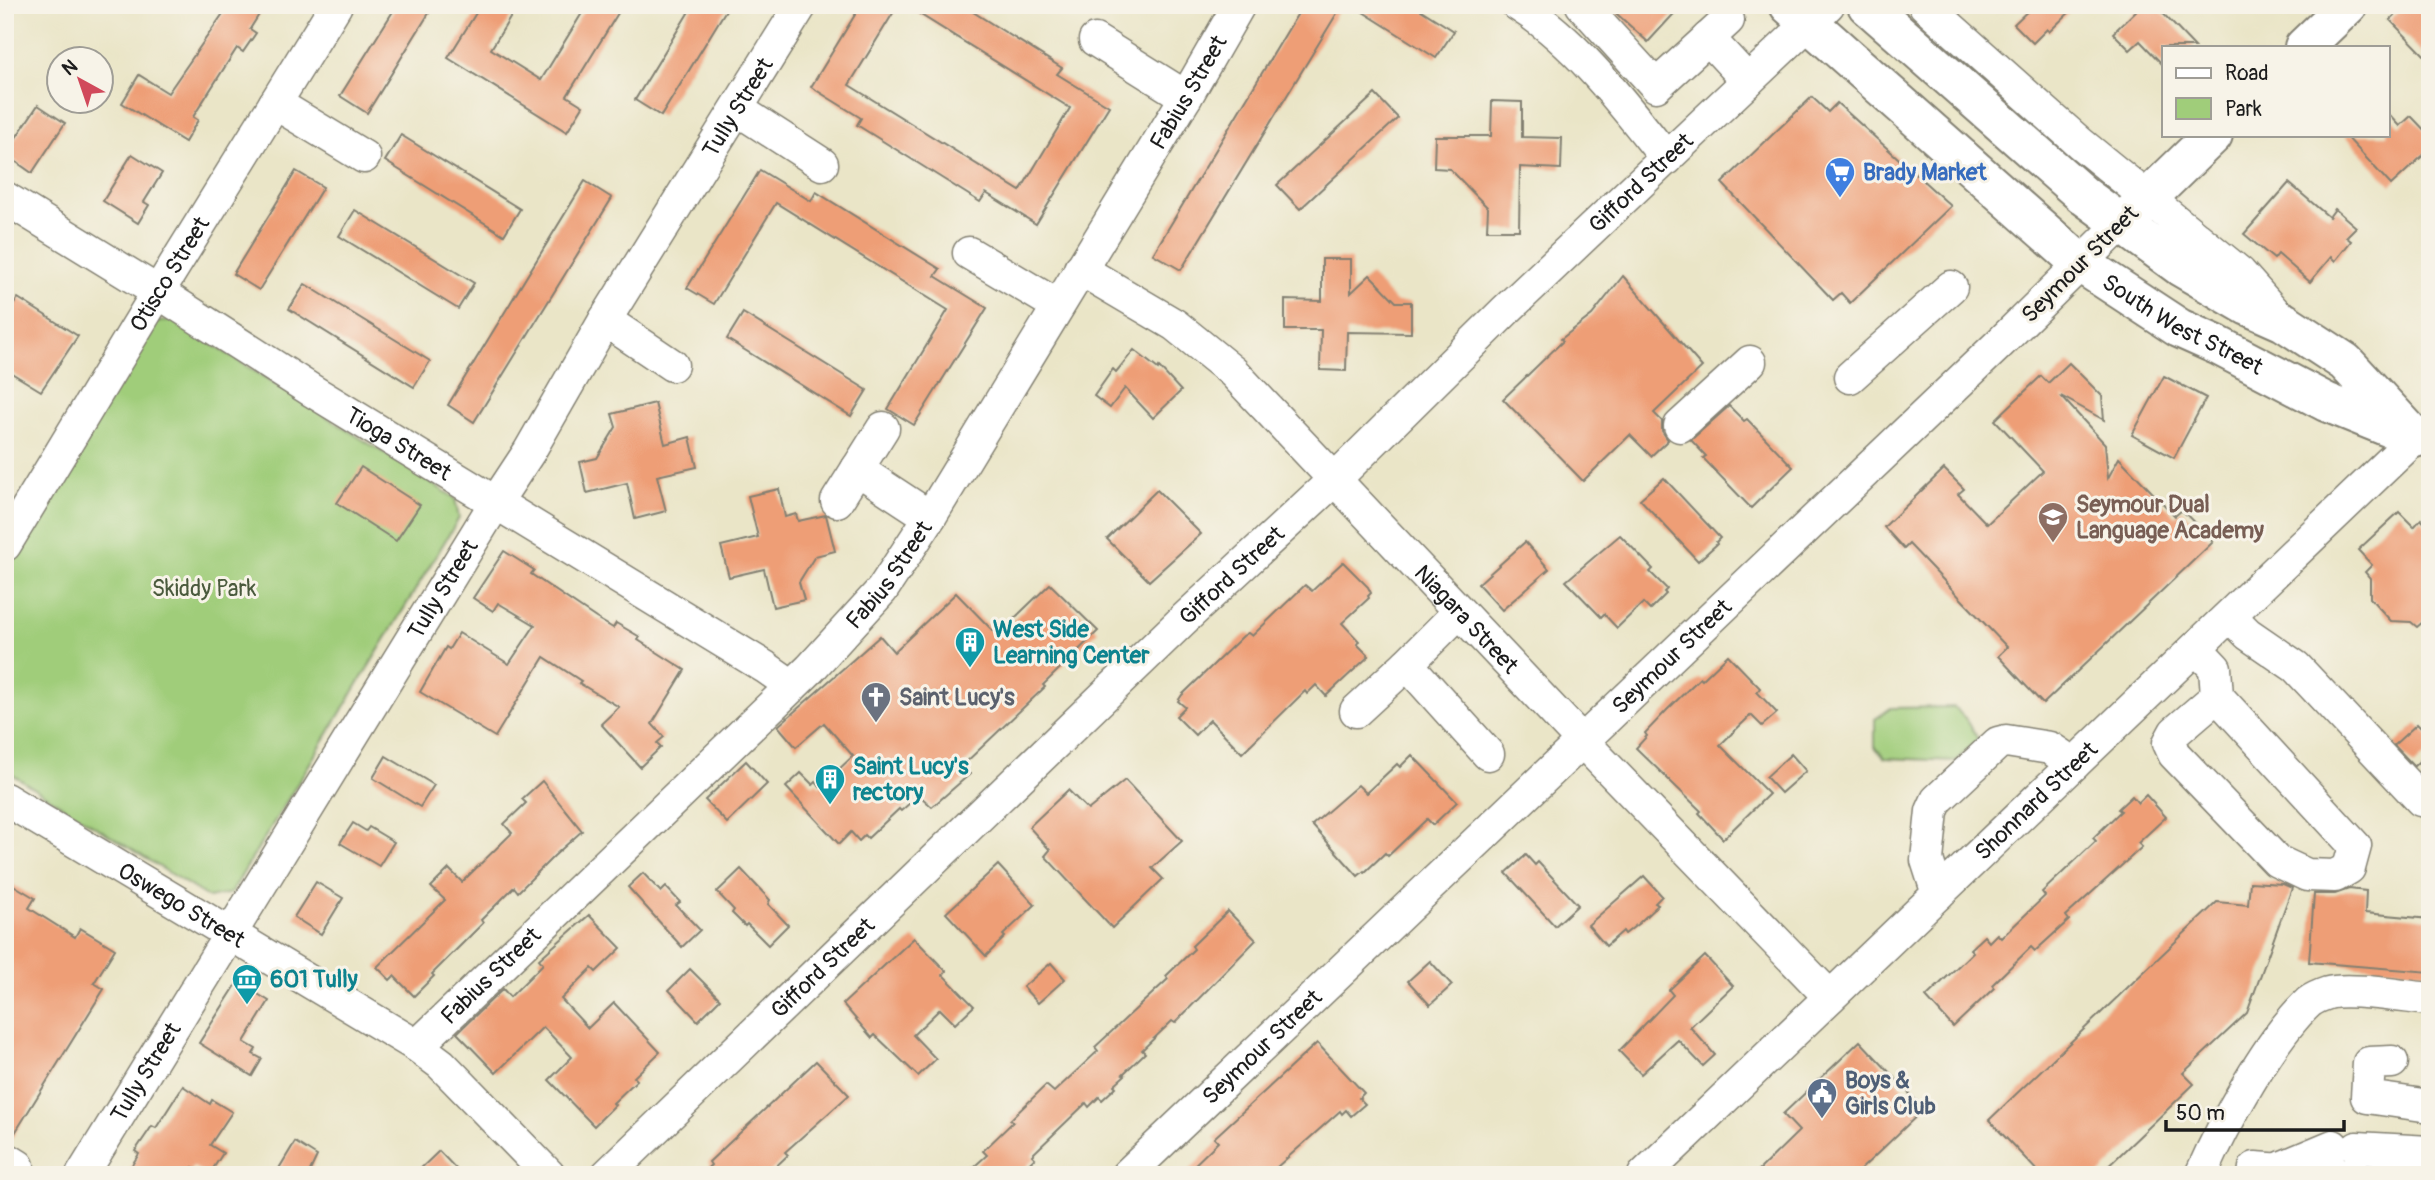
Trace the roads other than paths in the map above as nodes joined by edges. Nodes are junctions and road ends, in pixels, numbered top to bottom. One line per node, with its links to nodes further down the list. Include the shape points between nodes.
1 (336, 5): 15 (street, Otisco Street)
2 (801, 5): 16 (street, Tully Street)
3 (1239, 5): 14 (street, Fabius Street)
4 (1518, 5): 10 (street)
5 (1582, 5): 13 (street, via 1656,86 1718,29)
6 (1867, 5): 22 (main road, South West Street, via 2083,195)
7 (1925, 5): 22 (street, South West Street, via 2080,143)
8 (2348, 5): 12 (main road)
9 (1808, 11): 13 (street, Gifford Street); 24 (main road, South West Street)
10 (1556, 16): 19 (street, via 1568,46)
11 (1096, 40): 14 (street)
12 (2305, 46)
13 (1748, 81): 19 (street, Gifford Street)
14 (1186, 97): 25 (street, Fabius Street)
15 (275, 103): 18 (street); 27 (street, Otisco Street)
16 (737, 109): 20 (street); 29 (street, Tully Street)
17 (2212, 136): 22 (main road, Seymour Street)
18 (364, 157)
19 (1667, 159): 37 (street, Gifford Street)
20 (822, 164)
21 (5, 198): 27 (street, Tioga Street)
22 (2134, 211): 24 (street, Seymour Street); 35 (main road, South West Street, via 2181,267 2346,362)
23 (969, 253): 28 (street)
24 (2080, 263): 35 (main road, South West Street, via 2179,328 2326,402); 49 (street, Seymour Street)
25 (1080, 269): 28 (street, Fabius Street); 37 (street, Niagara Street, via 1175,325 1233,372)
26 (1951, 287): 32 (street)
27 (158, 292): 39 (street, Tioga Street); 41 (street, Otisco Street)
28 (1058, 306): 40 (street, Fabius Street)
29 (605, 320): 31 (street); 39 (street, Tully Street)
30 (1750, 362): 33 (street)
31 (673, 365)
32 (1850, 377)
33 (1680, 426)
34 (883, 428): 36 (street)
35 (2425, 438): 43 (street, Shonnard Street)
36 (857, 469): 38 (street); 40 (street)
37 (1334, 480): 42 (street, Niagara Street); 68 (street, Gifford Street)
38 (836, 501)
39 (496, 502): 46 (street, Tioga Street); 55 (street, Tully Street)
40 (930, 517): 46 (street, Fabius Street, via 882,590)
41 (5, 545)
42 (1459, 612): 45 (street); 49 (street, Niagara Street)
43 (2230, 616): 44 (street, Shonnard Street); 53 (street, via 2296,667 2421,800)
44 (2196, 649): 47 (street, via 2215,668); 51 (street, Shonnard Street)
45 (1407, 664): 48 (street); 50 (street)
46 (792, 686): 58 (street, Fabius Street)
47 (2217, 696): 47 (street, via 2175,732 2169,743 2174,754 2277,861 2307,875 2335,876 2349,868 2355,846)
48 (1356, 711)
49 (1582, 741): 56 (street, Niagara Street); 69 (street, Seymour Street)
50 (1488, 754)
51 (2074, 764): 54 (street, Shonnard Street); 54 (street, via 2050,748 1998,743 1937,800 1927,860)
52 (5, 799): 55 (street, Oswego Street)
53 (2430, 801)
54 (1938, 894): 56 (street, Shonnard Street)
55 (230, 933): 58 (street, Oswego Street); 66 (street, Tully Street)
56 (1829, 997): 70 (street, Shonnard Street)
57 (2430, 999): 71 (street, via 2330,992 2311,1001 2265,1059)
58 (417, 1046): 67 (street, Oswego Street, via 441,1064)
59 (2392, 1062): 60 (street, via 2369,1063 2367,1097)
60 (2430, 1106)
61 (2430, 1152): 62 (street)
62 (2348, 1156): 64 (street)
63 (5, 1158): 65 (street, via 18,1166)
64 (2265, 1172)
65 (13, 1175)
66 (82, 1175)
67 (549, 1175)
68 (607, 1175)
69 (1127, 1175)
70 (1644, 1175)
71 (2201, 1175)

